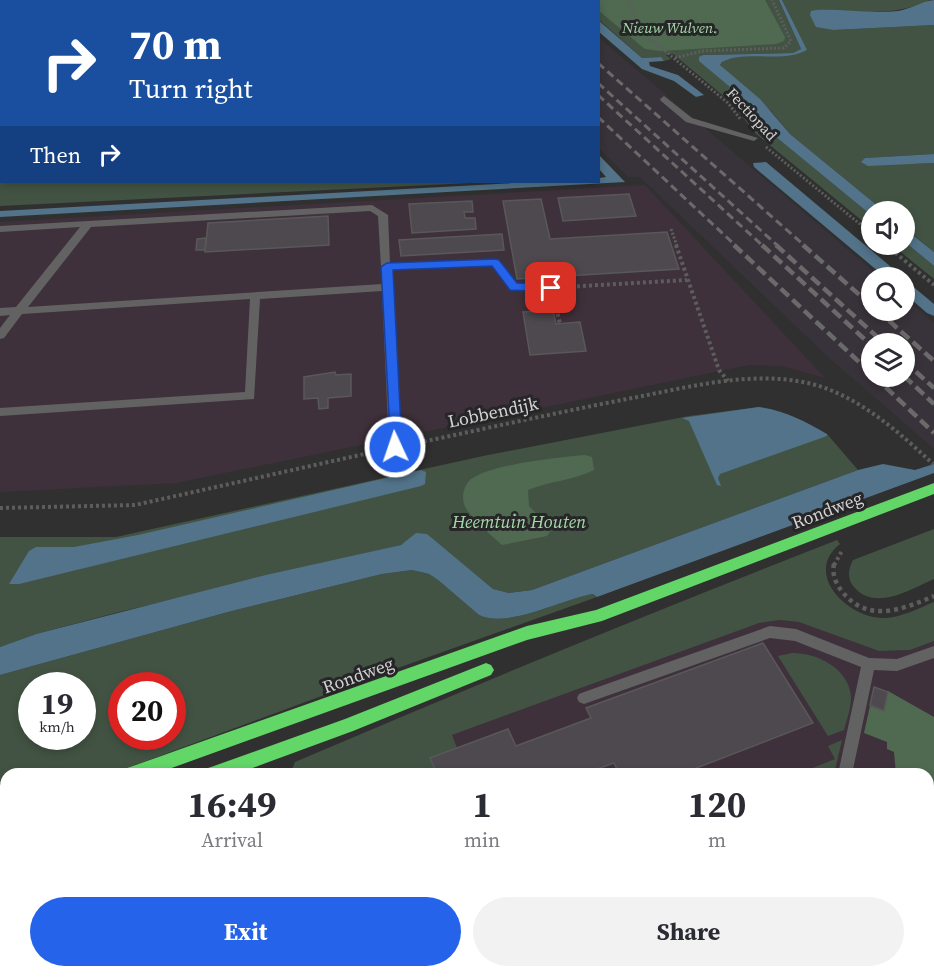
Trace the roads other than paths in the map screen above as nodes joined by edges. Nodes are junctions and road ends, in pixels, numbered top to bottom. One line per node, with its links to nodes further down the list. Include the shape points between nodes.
1 (664, 99): 2 (lane, via 689,120)
2 (754, 138)
3 (88, 224): 4 (lane); 5 (lane, via 372,208 384,214); 9 (lane)
4 (0, 229)
5 (387, 267): 6 (lane); 7 (lane, via 495,262 514,287)
6 (388, 287): 8 (lane); 13 (lane)
7 (551, 288)
8 (255, 296): 9 (lane); 12 (lane, via 250,396)
9 (19, 311): 10 (lane); 11 (lane)
10 (0, 312)
11 (0, 335)
12 (0, 412)
13 (395, 447)
14 (934, 488): 15 (main road, Rondweg)
15 (597, 616): 16 (main road, Rondweg); 21 (main road, Rondweg, via 527,633)
16 (545, 644)
17 (934, 652): 19 (lane, via 897,665)
18 (503, 663): 24 (main road)
19 (869, 664): 20 (lane, via 796,635 770,632); 25 (lane)
20 (584, 698)
21 (240, 736): 22 (main road, Rondweg); 23 (street)
22 (150, 768)
23 (249, 768)
24 (251, 768)
25 (846, 768)

